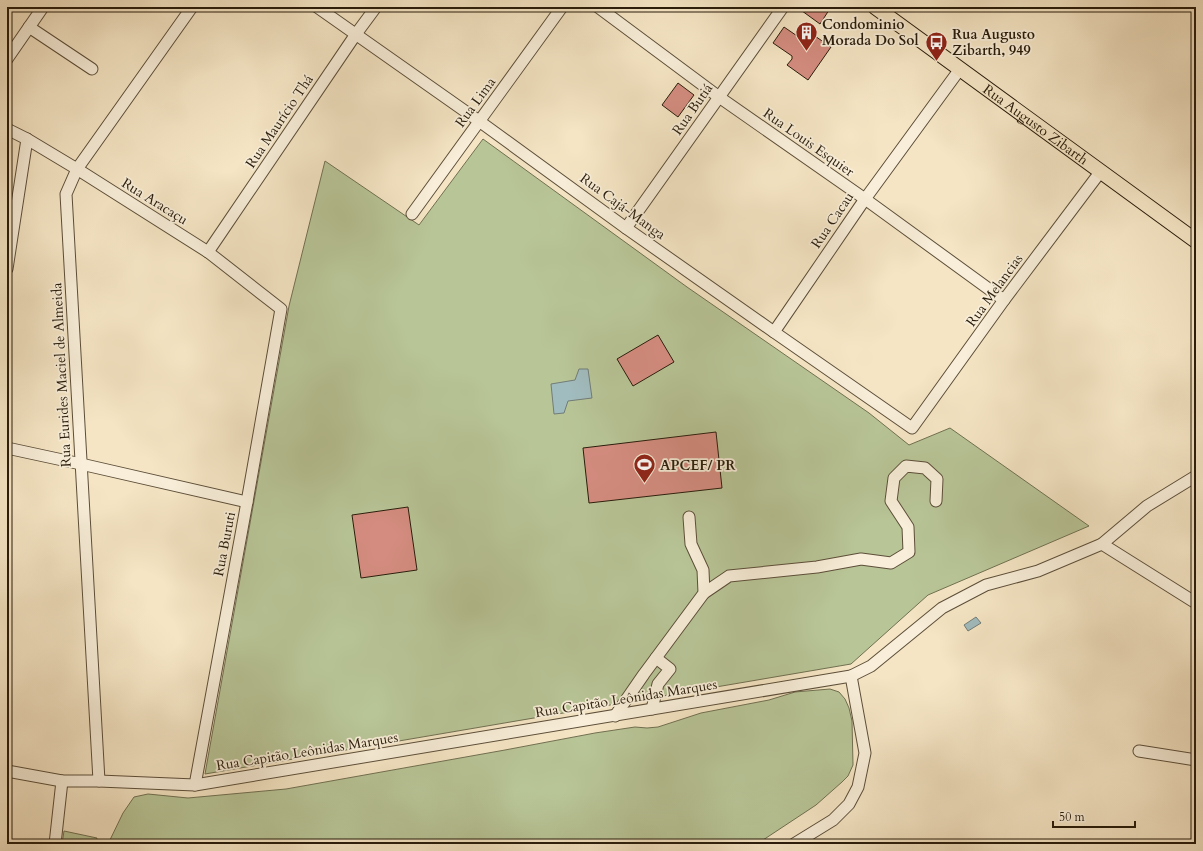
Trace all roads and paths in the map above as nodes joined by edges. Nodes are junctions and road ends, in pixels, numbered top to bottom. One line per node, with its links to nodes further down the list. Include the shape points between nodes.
1 (43, 7): 9 (street)
2 (192, 7): 18 (street, Rua Eurides Maciel de Almeida)
3 (317, 7): 10 (street, Rua Cajá-Manga)
4 (376, 7): 10 (street, Rua Maurício Thá)
5 (562, 7): 15 (street, Rua Lima)
6 (598, 7): 14 (street, Rua Louis Esquier)
7 (783, 7): 14 (street, Rua Butiá)
8 (875, 7): 13 (main road, Rua Augusto Zibarth)
9 (29, 27): 11 (street); 12 (street)
10 (356, 34): 15 (street, Rua Cajá-Manga); 24 (street, Rua Maurício Thá)
11 (7, 59)
12 (92, 69)
13 (960, 69): 19 (main road, Rua Augusto Zibarth); 20 (street, Rua Cacau)
14 (719, 97): 20 (street, Rua Louis Esquier); 22 (street, Rua Butiá)
15 (479, 121): 21 (street, Rua Lima); 22 (street, Rua Cajá-Manga)
16 (7, 129): 17 (street, Rua Aracaçu)
17 (27, 139): 18 (street, Rua Aracaçu); 25 (street)
18 (77, 169): 24 (street, Rua Aracaçu); 31 (street, Rua Eurides Maciel de Almeida, via 66,194)
19 (1101, 171): 23 (main road, Rua Augusto Zibarth); 26 (street, Rua Melancias)
20 (864, 199): 26 (street, Rua Louis Esquier); 28 (street, Rua Cacau)
21 (412, 214)
22 (626, 228): 28 (street, Rua Cajá-Manga)
23 (1196, 241)
24 (208, 252): 27 (street, Rua Aracaçu)
25 (7, 269)
26 (1004, 300): 29 (street, Rua Melancias)
27 (281, 309): 34 (street, Rua Buruti)
28 (774, 332): 29 (street, Rua Cajá-Manga)
29 (912, 428)
30 (7, 448): 31 (street)
31 (81, 464): 34 (street); 49 (street, Rua Eurides Maciel de Almeida)
32 (1196, 476): 36 (street, Rua Capitão Leônidas Marques, via 1147,506)
33 (936, 501): 37 (street, via 937,479 925,468 906,466 894,478 891,501 908,527 909,552 891,563 861,559 817,567 730,576)
34 (247, 502): 50 (street, Rua Buruti)
35 (689, 517): 37 (street, via 691,544 703,570)
36 (1102, 544): 38 (street); 41 (street, Rua Capitão Leônidas Marques, via 1038,571 986,585 942,608 871,666)
37 (704, 593): 39 (street)
38 (1196, 603)
39 (656, 658): 40 (street); 42 (street, via 670,669)
40 (644, 674): 42 (street); 44 (street)
41 (851, 676): 43 (street, Rua Capitão Leônidas Marques); 52 (street, via 865,752 858,787 849,804 833,820)
42 (658, 684): 43 (street)
43 (652, 709): 44 (street, Rua Capitão Leônidas Marques)
44 (615, 716): 50 (street, Rua Capitão Leônidas Marques)
45 (1139, 751): 46 (street)
46 (1196, 760)
47 (7, 771): 48 (street, Rua Capitão Leônidas Marques)
48 (62, 780): 49 (street, Rua Capitão Leônidas Marques); 51 (street)
49 (99, 781): 50 (street, Rua Capitão Leônidas Marques)
50 (195, 785)
51 (55, 844)
52 (794, 844)

